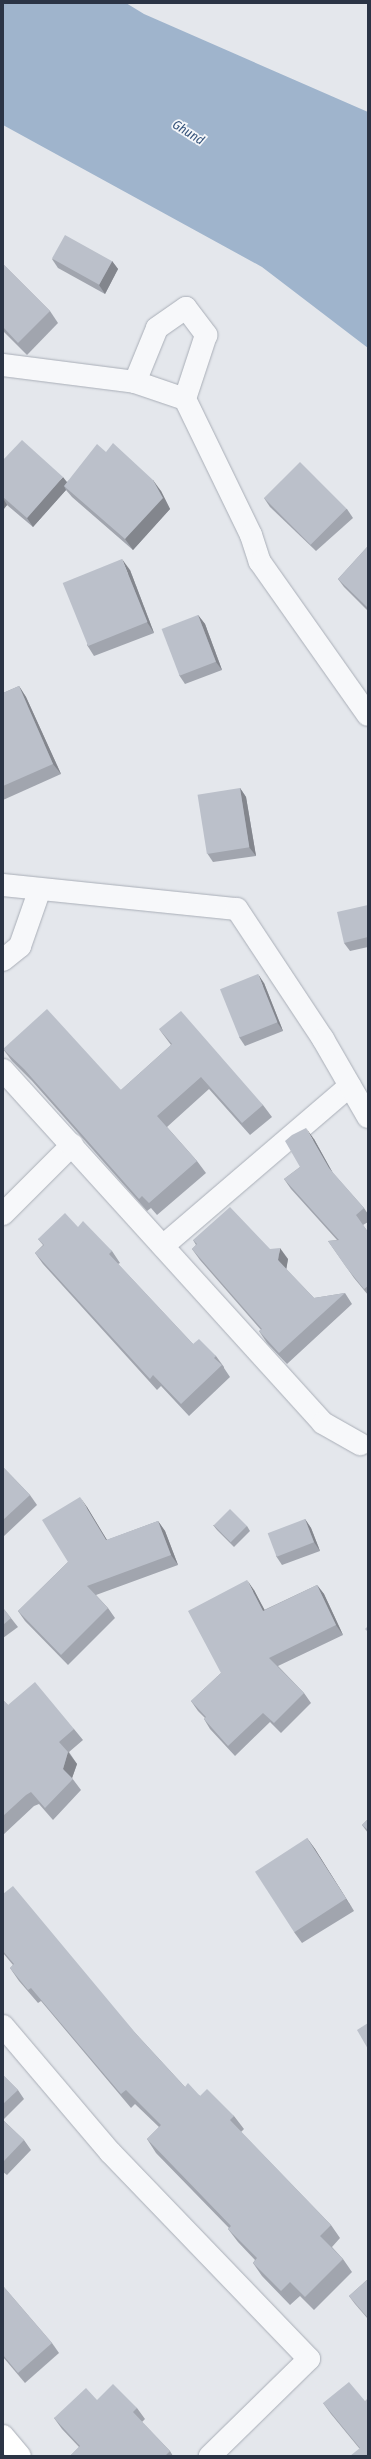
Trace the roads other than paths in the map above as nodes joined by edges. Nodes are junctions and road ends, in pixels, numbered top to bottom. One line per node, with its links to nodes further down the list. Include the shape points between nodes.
1 (3, 365): 2 (street)
2 (135, 382): 3 (street); 3 (street, via 157,328 186,308 206,335)
3 (185, 399): 4 (street, via 251,535 260,562)
4 (368, 715)
5 (3, 885): 6 (street)
6 (40, 889): 7 (street, via 20,946); 9 (street, via 237,909 323,1039)
7 (3, 960)
8 (3, 1070): 11 (street)
9 (350, 1086): 10 (street); 13 (street)
10 (368, 1117)
11 (72, 1146): 12 (street); 13 (street)
12 (3, 1214)
13 (163, 1246): 14 (street, via 323,1423)
14 (360, 1444)
15 (3, 2026): 18 (street, via 110,2152 309,2359)
16 (3, 2436): 17 (main road)
17 (20, 2456)
18 (210, 2456)

